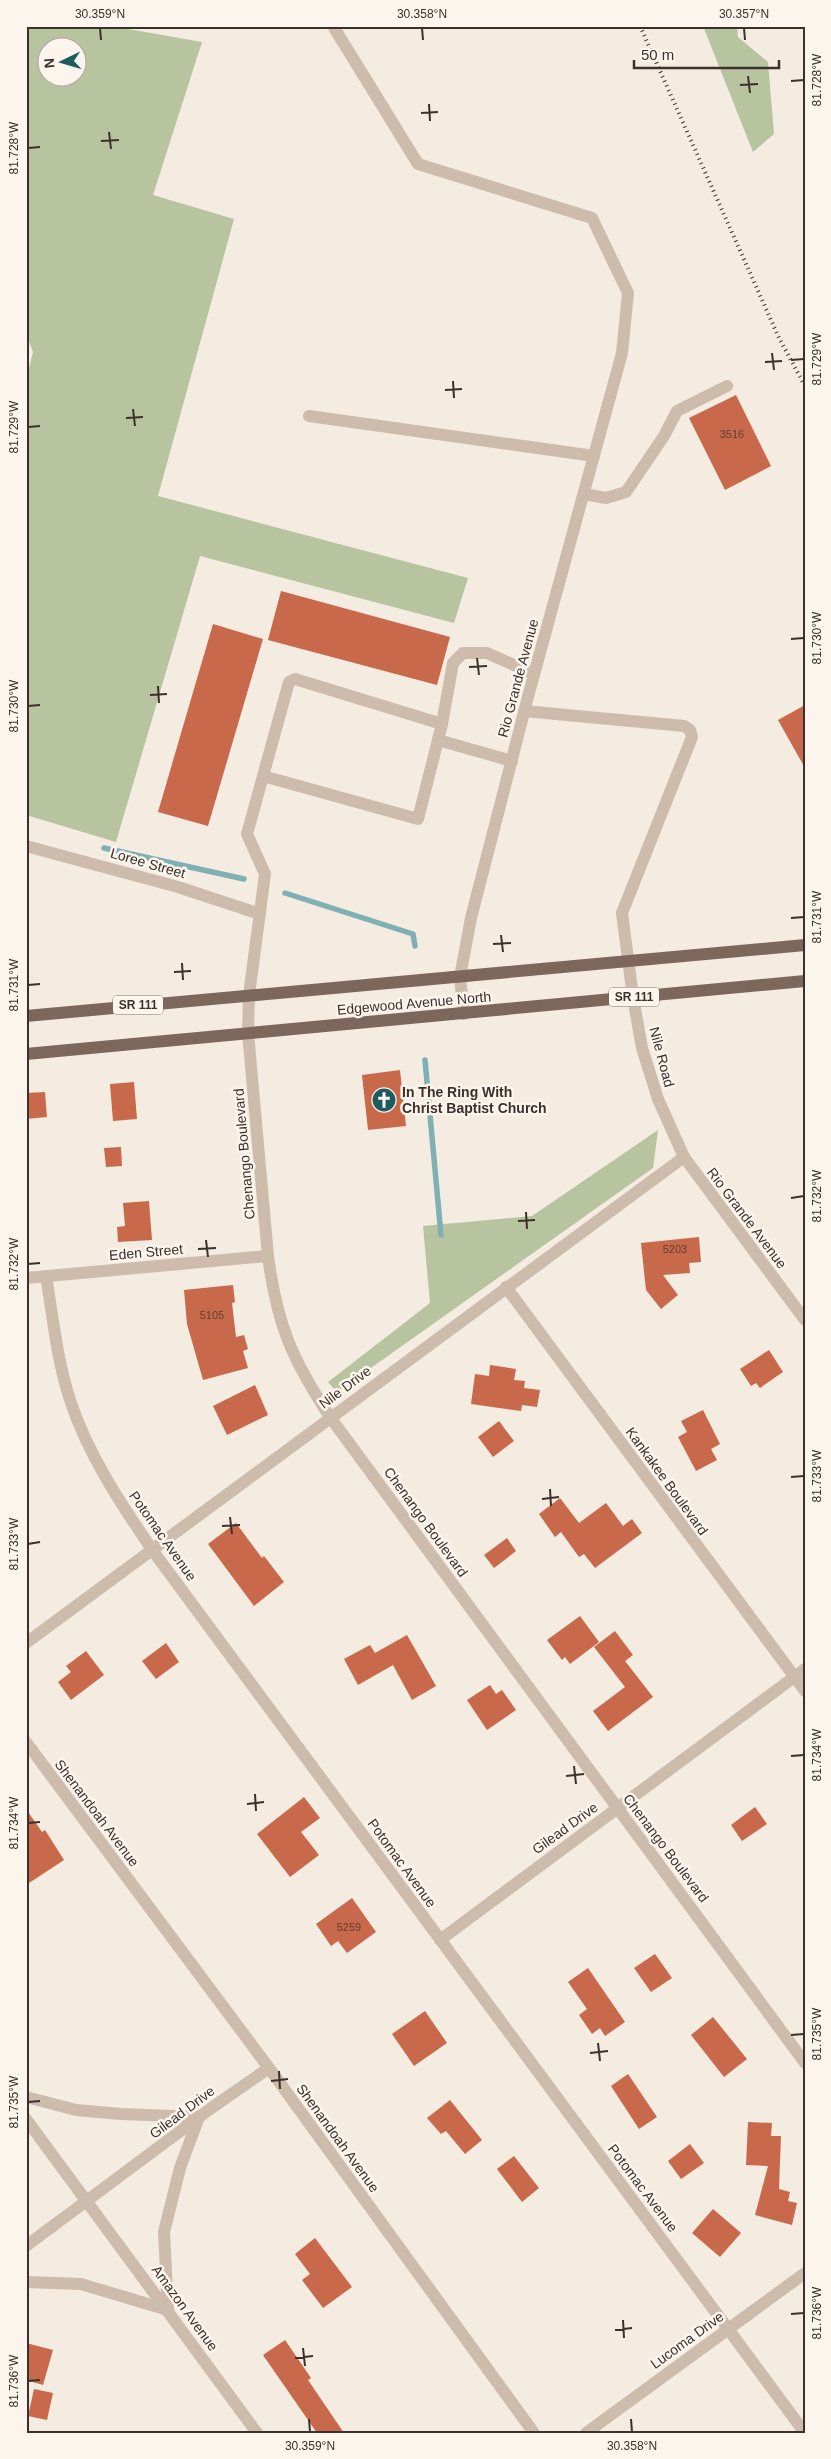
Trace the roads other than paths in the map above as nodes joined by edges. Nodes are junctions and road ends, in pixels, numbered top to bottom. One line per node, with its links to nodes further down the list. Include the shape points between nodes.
1 (333, 26): 4 (street, Rio Grande Avenue, via 418,164 592,218 628,293 622,353)
2 (727, 386): 5 (street, via 677,411 626,492 606,498)
3 (309, 416): 4 (street)
4 (594, 456): 5 (street, Rio Grande Avenue)
5 (584, 494): 6 (street, Rio Grande Avenue)
6 (534, 674): 7 (street, Rio Grande Avenue); 8 (street, via 487,653 463,653 453,664)
7 (524, 711): 10 (street, Rio Grande Avenue); 15 (street, Nile Road, via 684,726 690,730 692,738 622,913)
8 (442, 724): 9 (street); 11 (street, Chenango Boulevard, via 291,680)
9 (438, 740): 10 (street); 11 (street, via 418,819)
10 (512, 761): 16 (street, Rio Grande Avenue, via 471,918)
11 (263, 776): 13 (street, Chenango Boulevard, via 247,834 265,874)
12 (26, 846): 13 (street, Loree Street, via 178,886)
13 (260, 914): 18 (street, Chenango Boulevard)
14 (805, 945): 15 (main road, Edgewood Avenue North / SR 111)
15 (629, 960): 16 (main road, Edgewood Avenue North / SR 111); 19 (street, Nile Road)
16 (460, 977): 18 (main road, Edgewood Avenue North / SR 111); 20 (street, Rio Grande Avenue)
17 (805, 981): 19 (main road, Edgewood Avenue North / SR 111)
18 (249, 995): 21 (main road, Edgewood Avenue North / SR 111); 22 (street, Chenango Boulevard)
19 (633, 997): 20 (main road, Edgewood Avenue North / SR 111); 24 (street, Nile Road, via 642,1048 658,1100)
20 (464, 1014): 22 (main road, Edgewood Avenue North / SR 111)
21 (26, 1016)
22 (248, 1033): 23 (main road, Edgewood Avenue North / SR 111); 25 (street, Chenango Boulevard)
23 (26, 1054)
24 (684, 1157): 28 (street, Nile Drive); 29 (street, Rio Grande Avenue)
25 (268, 1256): 26 (street, Eden Street); 30 (street, Chenango Boulevard, via 273,1292 291,1351)
26 (46, 1276): 27 (street, Eden Street); 31 (street, Potomac Avenue, via 57,1350 70,1400 88,1445 121,1505)
27 (26, 1278)
28 (506, 1287): 30 (street, Nile Drive); 34 (street, Kankakee Boulevard)
29 (805, 1320)
30 (330, 1417): 31 (street, Nile Drive); 37 (street, Chenango Boulevard)
31 (153, 1551): 32 (street, Nile Drive); 38 (street, Potomac Avenue)
32 (26, 1643)
33 (805, 1669): 34 (street, Gilead Drive)
34 (794, 1677): 35 (street, Kankakee Boulevard); 37 (street, Gilead Drive)
35 (805, 1692)
36 (26, 1742): 40 (street, Shenandoah Avenue)
37 (617, 1808): 38 (street, Gilead Drive); 39 (street, Chenango Boulevard)
38 (440, 1940): 49 (street, Potomac Avenue)
39 (805, 2063)
40 (269, 2068): 42 (street, Gilead Drive); 51 (street, Shenandoah Avenue)
41 (26, 2097): 42 (street, via 76,2110)
42 (199, 2117): 44 (street, Gilead Drive); 48 (street, via 180,2168 164,2232)
43 (26, 2119): 44 (street, Amazon Avenue)
44 (88, 2200): 45 (street); 48 (street, Amazon Avenue)
45 (26, 2246)
46 (805, 2273): 49 (street, Lucoma Drive)
47 (26, 2282): 48 (street, via 81,2284)
48 (168, 2310): 50 (street, Amazon Avenue)
49 (728, 2329): 52 (street, Lucoma Drive); 53 (street, Potomac Avenue)
50 (257, 2433)
51 (534, 2433)
52 (586, 2433)
53 (805, 2433)

